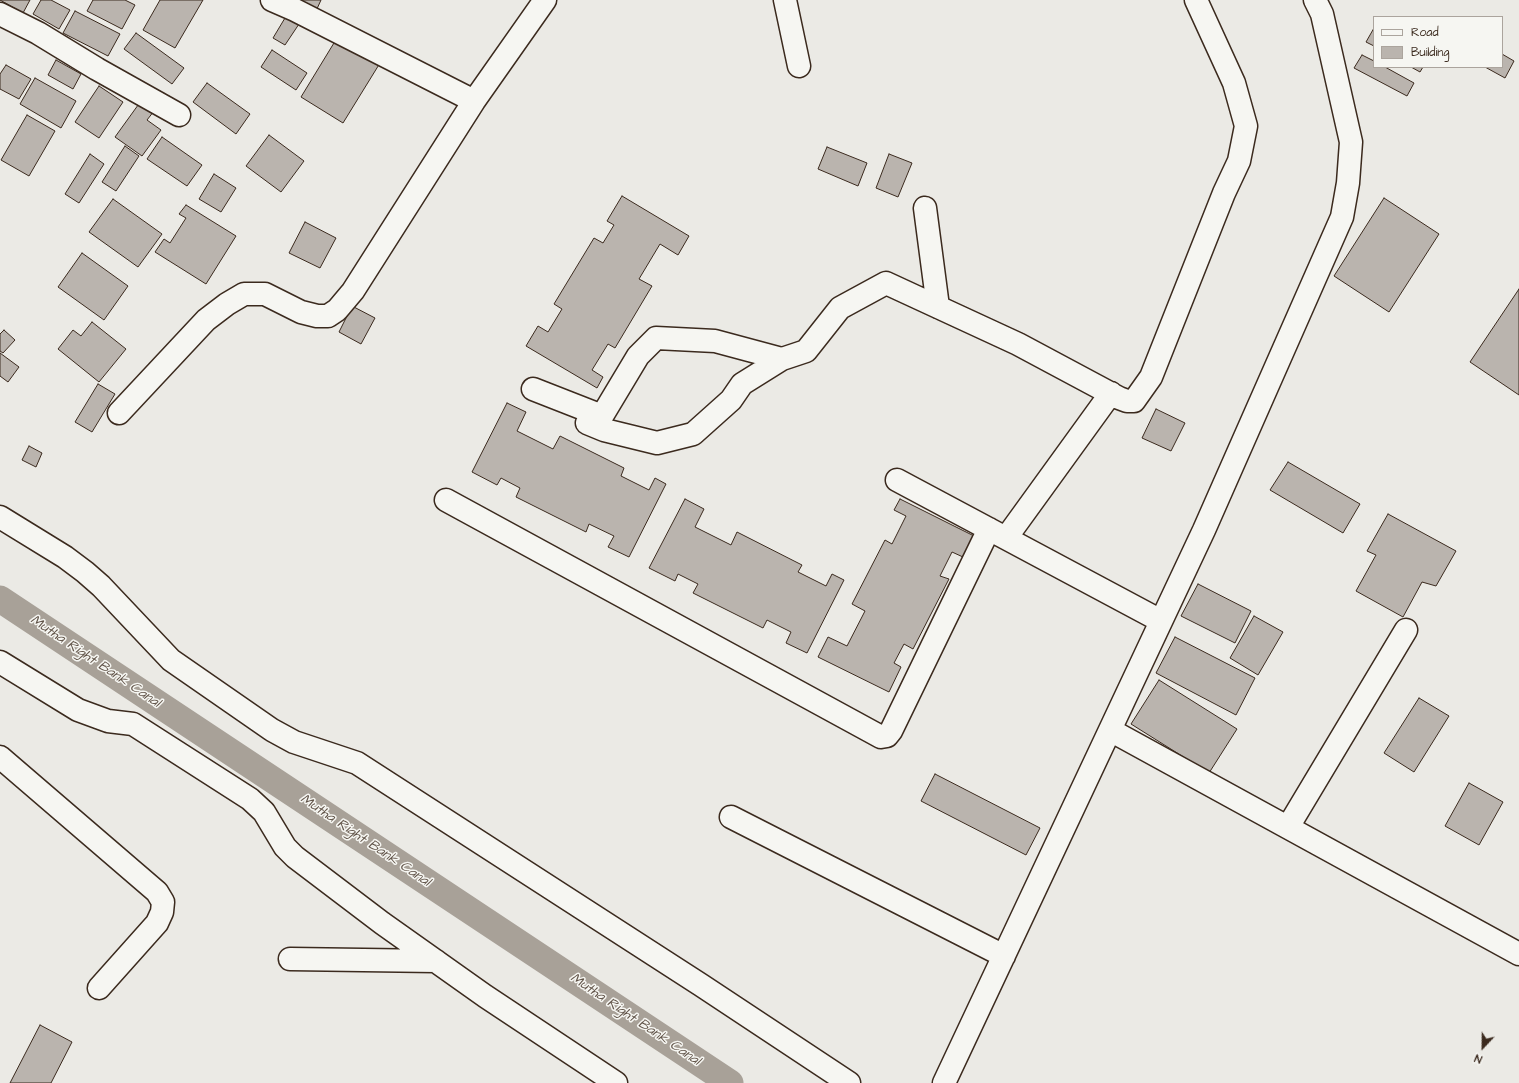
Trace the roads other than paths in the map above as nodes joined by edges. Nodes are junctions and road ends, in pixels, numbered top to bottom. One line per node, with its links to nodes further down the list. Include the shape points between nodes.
1 (272, 0): 8 (street)
2 (545, 0): 8 (street)
3 (785, 0): 7 (street)
4 (1196, 0): 14 (street, via 1234,83 1246,126 1239,161 1151,377 1134,401 1126,401)
5 (1315, 0): 21 (street, via 1322,14 1351,142 1342,218)
6 (0, 14): 9 (street, via 38,33)
7 (799, 66)
8 (474, 101): 15 (street, via 353,291 337,310 328,316 317,316 300,312 265,294 244,294 206,320)
9 (179, 115)
10 (925, 208): 11 (street)
11 (938, 307): 12 (street, via 886,283 840,308 806,351); 14 (street, via 1018,344)
12 (782, 359): 16 (street, via 715,341 656,338 638,356); 16 (street, via 742,384 731,400 693,434 657,443 587,424)
13 (533, 389): 16 (street)
14 (1111, 393): 20 (street)
15 (119, 413)
16 (602, 416)
17 (897, 480): 20 (street)
18 (446, 500): 20 (street, via 881,737 887,736 891,731)
19 (0, 517): 34 (street, via 85,572 171,660 272,730 294,742 356,763)
20 (998, 533): 21 (street)
21 (1161, 621): 24 (street)
22 (1406, 630): 27 (street)
23 (0, 662): 31 (street, via 78,710 108,721 134,724 250,799 264,812 285,847 295,857)
24 (1110, 730): 27 (street); 29 (street)
25 (0, 758): 32 (street, via 139,876 157,892 163,902 157,923)
26 (731, 817): 29 (street)
27 (1288, 827): 28 (street)
28 (1519, 954)
29 (1004, 956): 35 (street)
30 (290, 959): 31 (street)
31 (436, 961): 33 (street)
32 (99, 988)
33 (616, 1083)
34 (849, 1083)
35 (944, 1083)

